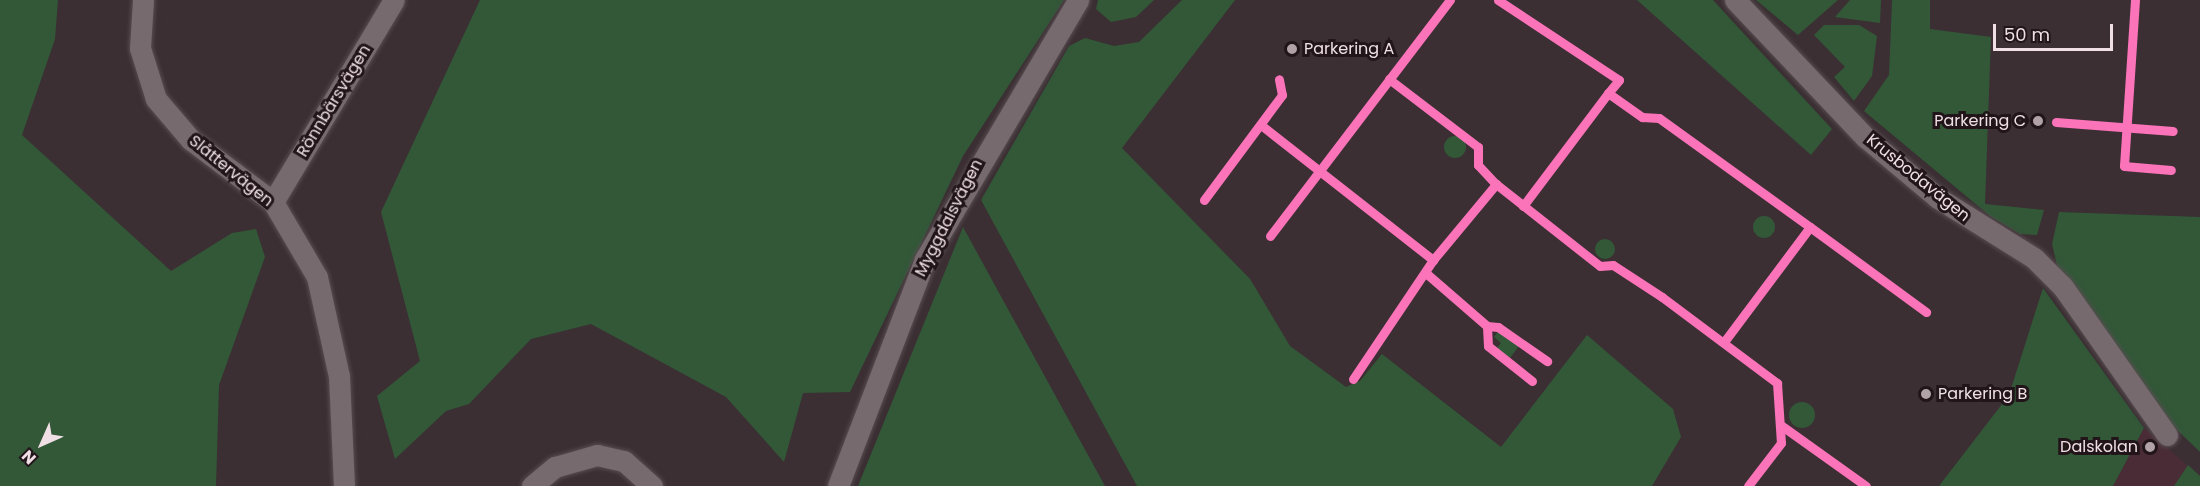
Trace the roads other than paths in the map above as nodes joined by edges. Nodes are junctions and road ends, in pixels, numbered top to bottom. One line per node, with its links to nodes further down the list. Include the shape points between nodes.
1 (143, 0): 5 (street, Slåttervägen, via 140,48 166,115)
2 (394, 0): 5 (street, Rönnbärsvägen)
3 (1078, 0): 10 (street, Myggdalsvägen, via 925,259)
4 (1735, 0): 6 (street, Krusbodavägen, via 1865,137 1938,198 2034,258 2063,287)
5 (273, 202): 7 (street, Slåttervägen, via 317,277 339,376)
6 (2167, 435)
7 (344, 486)
8 (532, 486): 9 (street, via 555,467 597,454 624,461)
9 (652, 486)
10 (838, 486)

